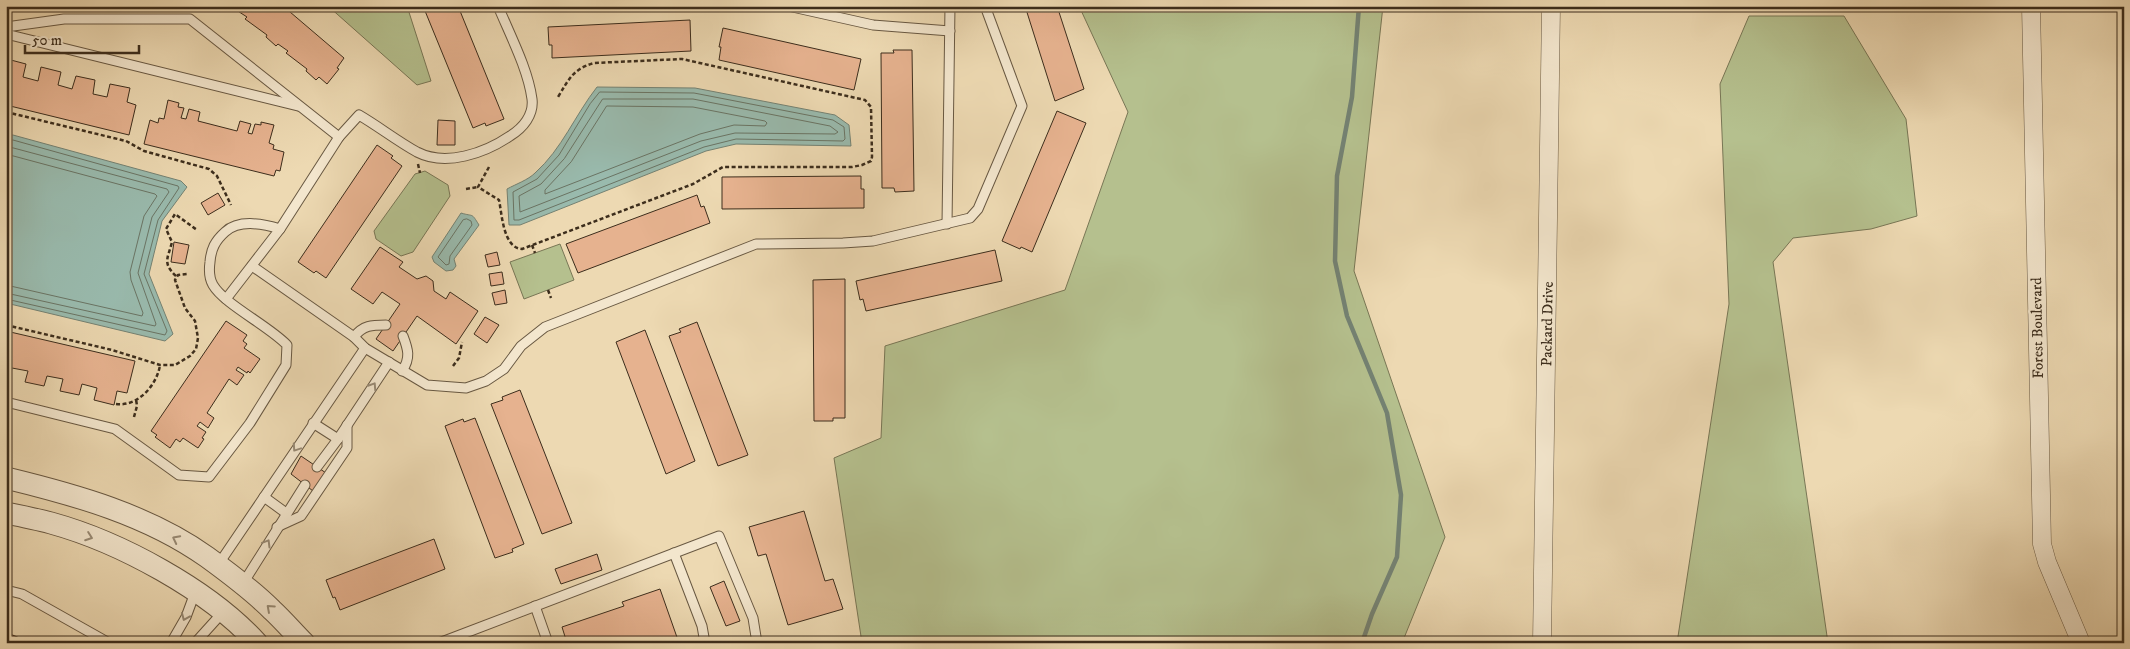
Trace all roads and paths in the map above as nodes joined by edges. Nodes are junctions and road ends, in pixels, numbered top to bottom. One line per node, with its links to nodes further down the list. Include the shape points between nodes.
1 (498, 6): 13 (lane, via 532,100 530,116 514,133 495,146 472,154 439,158 418,152 359,115)
2 (788, 6): 8 (lane, via 873,25)
3 (950, 6): 8 (lane)
4 (985, 6): 20 (lane, via 1022,106 978,209 970,218)
5 (1551, 6): 71 (street, Packard Drive)
6 (2031, 6): 72 (street, Forest Boulevard, via 2042,544)
7 (6, 28): 11 (lane, via 64,19 190,19)
8 (950, 31): 20 (lane)
9 (6, 34): 11 (lane)
10 (558, 96): 23 (path, via 575,72 594,63 682,59 865,100 872,107 872,156 862,165 852,167 723,167 693,184)
11 (300, 107): 13 (lane)
12 (6, 112): 19 (path, via 126,141 144,151 209,169 217,176)
13 (339, 137): 21 (lane)
14 (418, 163): 16 (path)
15 (489, 167): 17 (path)
16 (420, 173)
17 (478, 187): 18 (path); 23 (path, via 499,200 510,242 519,249)
18 (466, 189)
19 (231, 205)
20 (947, 224): 40 (lane, via 873,241 756,244 545,326 521,346 504,369 486,381 466,388 427,385)
21 (280, 229): 25 (lane); 30 (lane, via 245,224 226,231 212,247 210,273 213,285)
22 (197, 230): 27 (path, via 175,214 166,228 172,242 167,254 168,266)
23 (532, 245): 24 (path)
24 (535, 253)
25 (252, 266): 30 (lane); 34 (lane)
26 (187, 274): 27 (path)
27 (176, 276): 38 (path, via 185,308 195,321 198,338 196,349 182,362)
28 (548, 290): 29 (path)
29 (551, 298)
30 (226, 299): 42 (lane, via 276,333 287,345 286,365 250,423 208,477 180,475 115,429)
31 (386, 324): 34 (lane, via 369,325)
32 (6, 325): 38 (path)
33 (403, 336): 40 (lane, via 408,363)
34 (354, 337): 36 (lane)
35 (462, 342): 39 (path, via 459,358)
36 (365, 348): 37 (lane); 45 (lane)
37 (389, 362): 40 (lane); 46 (lane, one-way to 37)
38 (160, 365): 41 (path, via 152,386)
39 (453, 366)
40 (402, 371)
41 (136, 399): 43 (path); 44 (path)
42 (6, 402)
43 (116, 404)
44 (134, 417)
45 (313, 423): 47 (lane); 51 (lane, one-way to 51)
46 (347, 425): 47 (lane); 54 (lane, via 347,448 301,516)
47 (338, 439): 48 (lane)
48 (317, 467)
49 (6, 478): 56 (street, one-way to 49, via 185,543 112,509 77,496)
50 (304, 485): 53 (lane)
51 (264, 497): 53 (lane); 56 (lane)
52 (6, 513): 59 (street, one-way to 59, via 52,523 120,548)
53 (286, 513): 54 (lane)
54 (277, 526): 57 (lane, one-way to 54)
55 (674, 553): 60 (lane); 69 (lane, via 702,626); 70 (lane, via 719,536 753,618)
56 (217, 565): 57 (street); 59 (street)
57 (242, 585): 61 (street); 66 (street, one-way to 57, via 272,609)
58 (6, 590): 62 (lane, via 22,594)
59 (196, 590): 61 (street); 63 (lane, one-way to 63)
60 (535, 606): 67 (lane); 68 (lane)
61 (223, 612): 64 (lane); 65 (street)
62 (109, 643)
63 (172, 643)
64 (195, 643)
65 (258, 643)
66 (304, 643)
67 (439, 643)
68 (548, 643)
69 (705, 643)
70 (756, 643)
71 (1542, 643)
72 (2081, 643)

